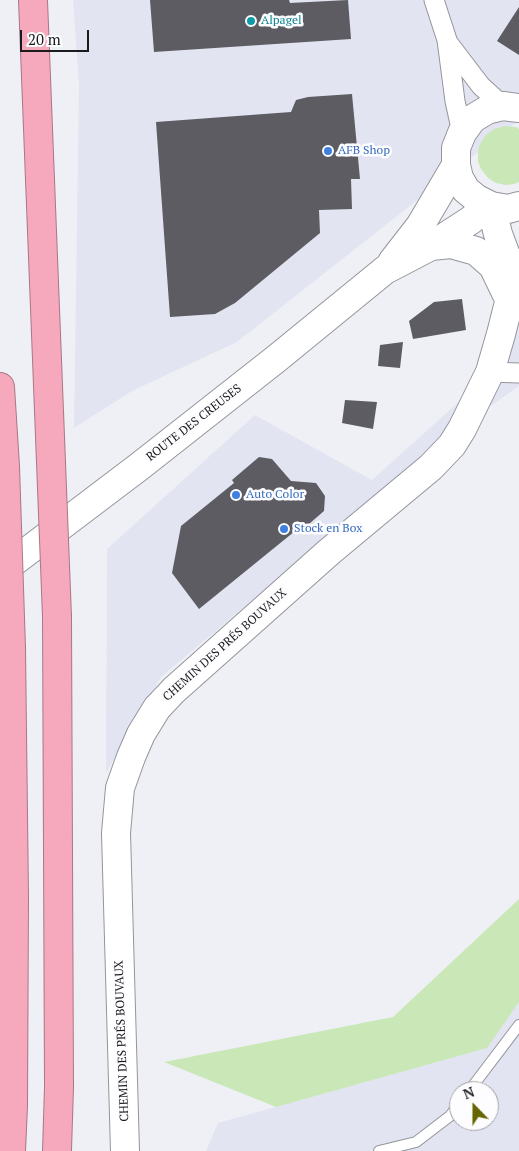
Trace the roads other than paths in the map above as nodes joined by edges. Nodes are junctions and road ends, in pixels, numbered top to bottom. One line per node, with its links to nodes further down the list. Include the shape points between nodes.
1 (33, 0): 22 (highway, bridge, via 57,617)
2 (434, 0): 3 (street)
3 (457, 69): 4 (street); 5 (street)
4 (511, 107): 5 (street, via 486,110 472,119)
5 (462, 133): 6 (street, via 456,148)
6 (456, 165): 7 (street, via 466,190); 11 (street, ROUTE DES CREUSES, via 420,226)
7 (490, 206): 8 (street, via 508,209); 9 (street, ROUTE DES CREUSES); 12 (street, via 506,258)
8 (519, 206)
9 (431, 246): 11 (street, ROUTE DES CREUSES); 12 (street, ROUTE DES CREUSES, via 451,244 476,251 493,266)
10 (519, 263): 13 (street)
11 (385, 270): 17 (street, ROUTE DES CREUSES, via 246,383)
12 (506, 293): 13 (street)
13 (501, 334): 14 (street, CHEMIN DES PRÉS BOUVAUX)
14 (490, 372): 15 (street); 23 (street, CHEMIN DES PRÉS BOUVAUX, via 462,429 431,467 329,552 174,690 157,708 141,734 120,788 116,833)
15 (519, 373)
16 (0, 387): 21 (highway, bridge, via 10,648 14,898)
17 (0, 572)
18 (519, 1025): 19 (lane)
19 (477, 1081)
20 (449, 1117): 24 (lane, via 416,1142)
21 (11, 1151)
22 (57, 1151)
23 (125, 1151)
24 (379, 1151)

